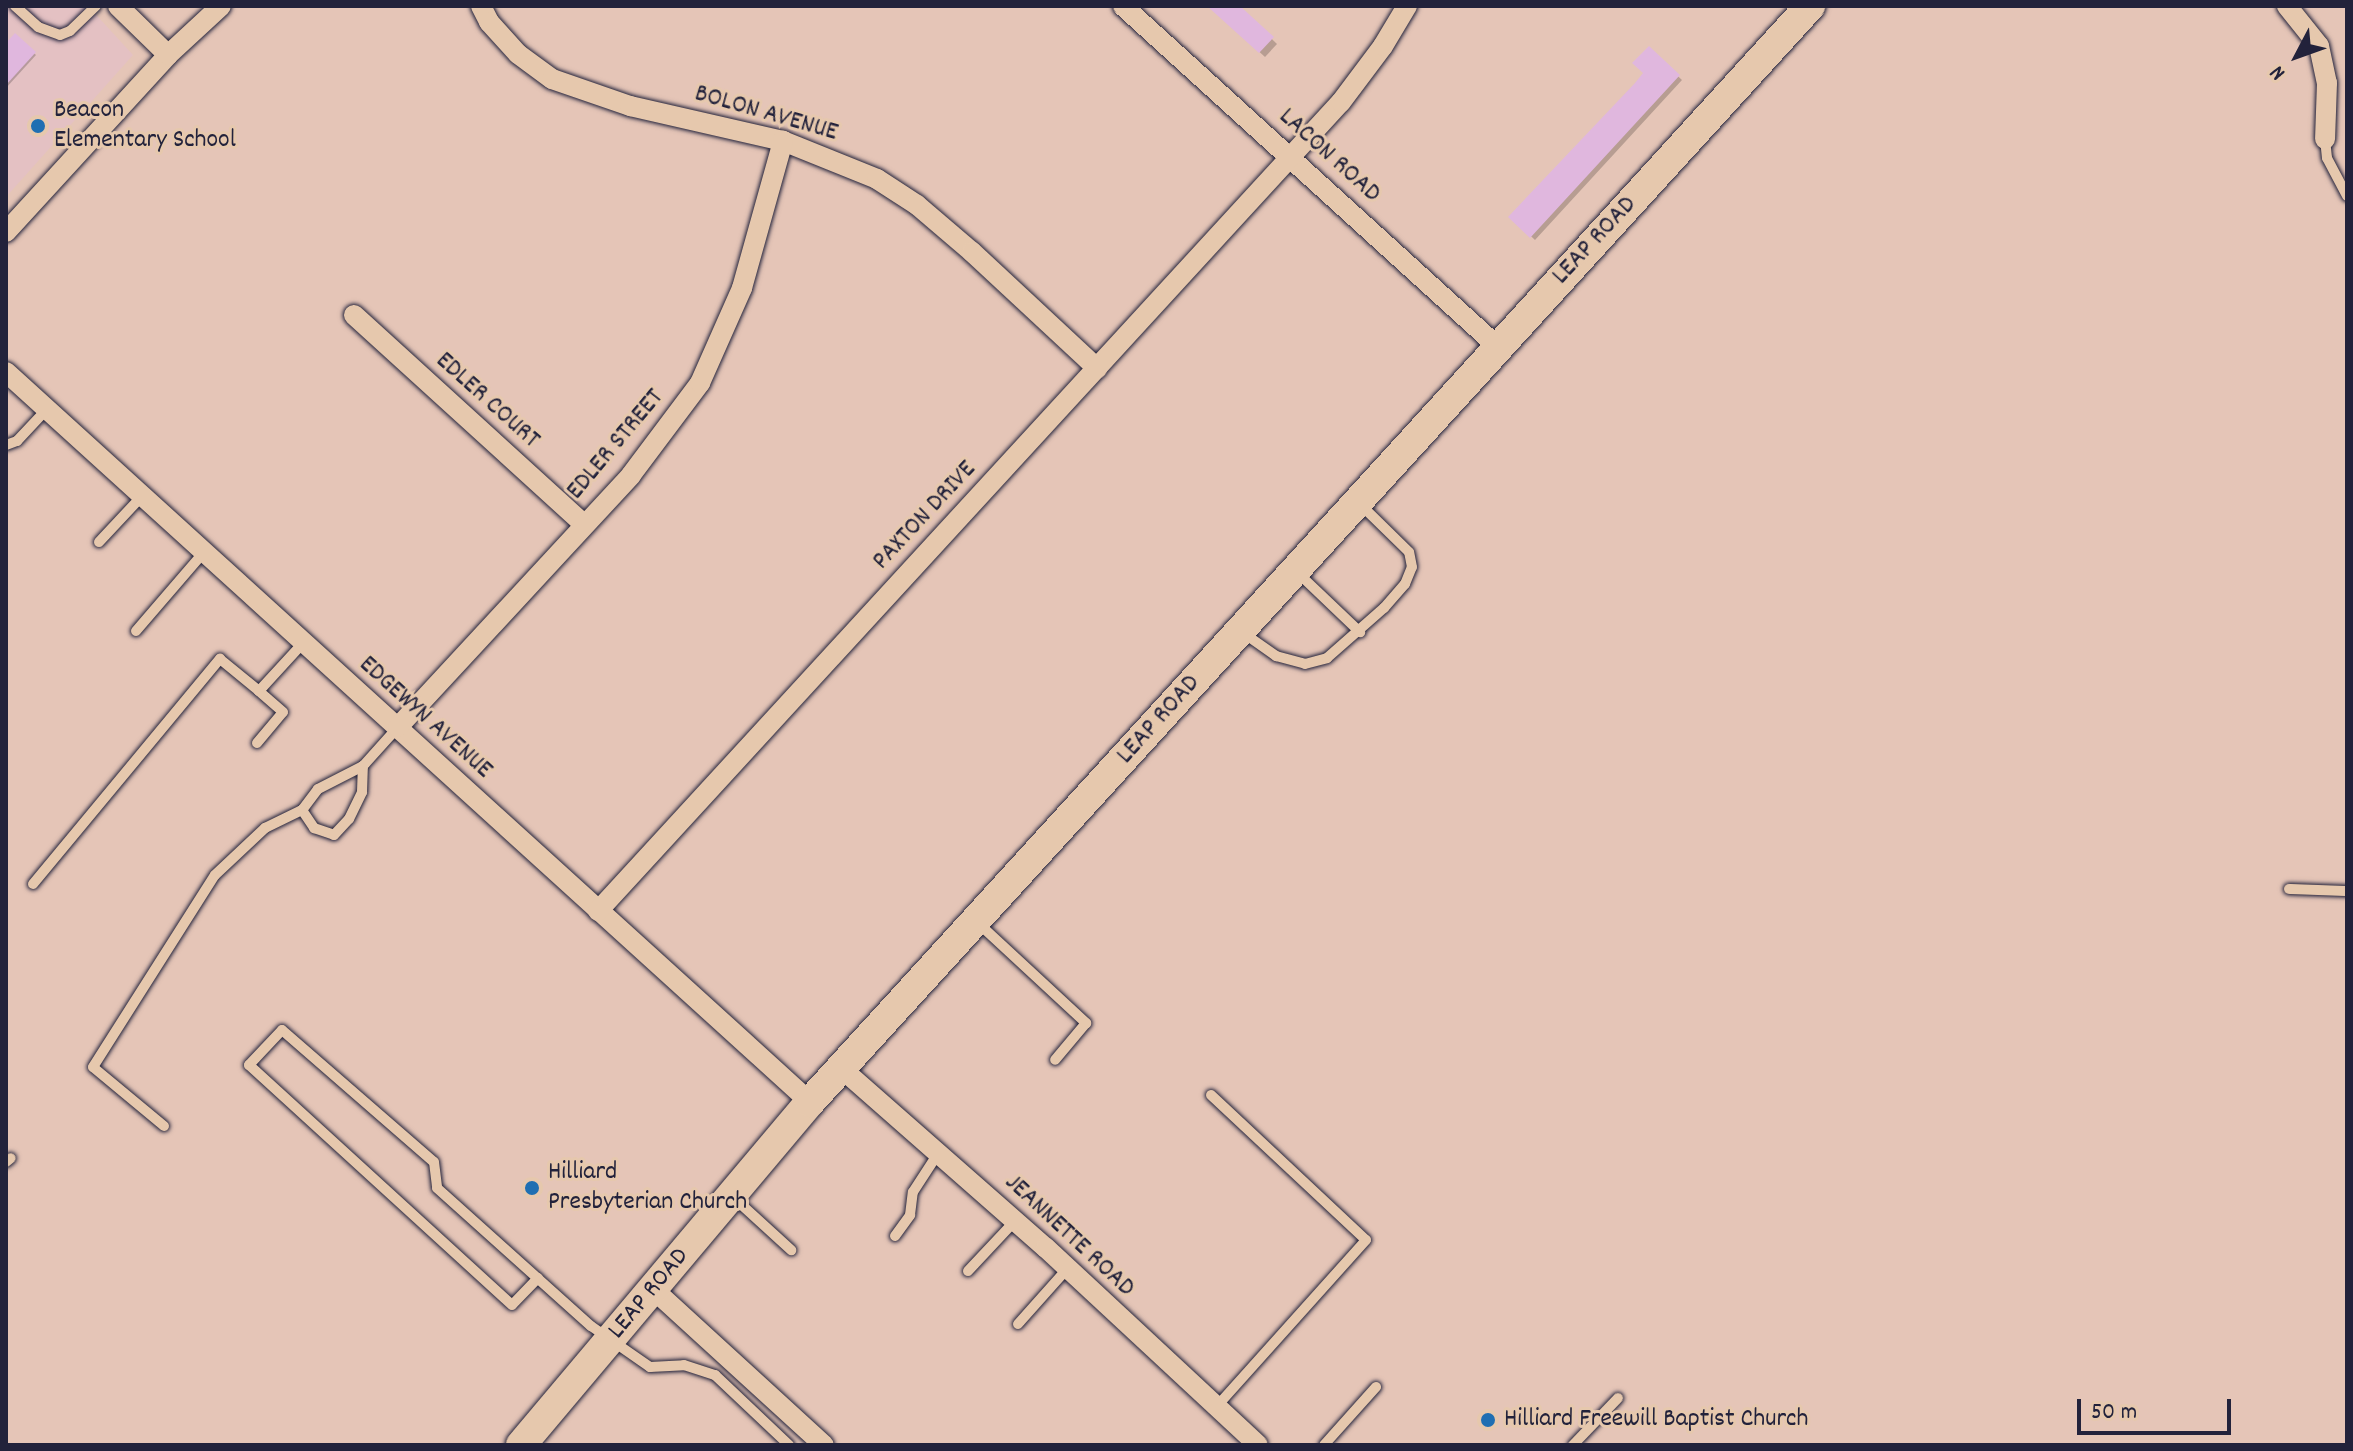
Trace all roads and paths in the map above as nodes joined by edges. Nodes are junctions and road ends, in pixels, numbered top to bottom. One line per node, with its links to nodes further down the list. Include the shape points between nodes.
1 (15, 6): 2 (lane, via 38,27 60,35)
2 (96, 6)
3 (118, 6): 10 (street)
4 (221, 6): 10 (street)
5 (481, 6): 12 (street, BOLON AVENUE, via 518,54 552,79 630,106)
6 (1123, 6): 13 (street, LACON ROAD)
7 (1407, 6): 13 (street, PAXTON DRIVE, via 1350,91)
8 (1810, 6): 17 (street, LEAP ROAD)
9 (2287, 6): 11 (street, via 2319,46 2327,83)
10 (168, 55): 15 (street)
11 (2325, 139): 14 (lane, via 2327,158)
12 (783, 141): 18 (street, BOLON AVENUE, via 877,179 917,205); 24 (street, EDLER STREET, via 742,288 700,383 631,475)
13 (1291, 157): 17 (street, LACON ROAD); 18 (street, PAXTON DRIVE)
14 (2347, 196)
15 (6, 232)
16 (354, 315): 24 (street, EDLER COURT)
17 (1498, 347): 23 (street, LEAP ROAD)
18 (1097, 368): 40 (street, PAXTON DRIVE)
19 (6, 372): 20 (street, EDGEWYN AVENUE)
20 (47, 409): 21 (lane, via 17,441); 22 (street, EDGEWYN AVENUE)
21 (6, 445)
22 (142, 496): 25 (lane); 26 (street, EDGEWYN AVENUE)
23 (1357, 502): 27 (street, LEAP ROAD); 30 (lane, via 1409,552 1412,567 1405,584)
24 (584, 524): 33 (street, EDLER STREET)
25 (99, 542)
26 (204, 552): 28 (lane); 31 (street, EDGEWYN AVENUE)
27 (1295, 570): 29 (street, LEAP ROAD); 30 (lane)
28 (136, 631)
29 (1240, 631): 30 (lane, via 1276,656 1305,664 1327,658); 41 (street, LEAP ROAD)
30 (1360, 632)
31 (303, 643): 32 (lane); 33 (street, EDGEWYN AVENUE)
32 (259, 691): 34 (lane, via 283,712); 37 (lane, via 220,659)
33 (398, 727): 35 (lane); 40 (street, EDGEWYN AVENUE)
34 (257, 743)
35 (363, 766): 36 (lane, via 318,789); 36 (lane, via 362,792 334,835 314,828)
36 (302, 810): 46 (lane, via 265,828 215,875 93,1067)
37 (33, 884)
38 (2289, 889): 39 (lane)
39 (2347, 891)
40 (598, 911): 45 (street, EDGEWYN AVENUE)
41 (975, 921): 42 (lane, via 1086,1023); 43 (street, LEAP ROAD)
42 (1055, 1060)
43 (841, 1068): 45 (street, LEAP ROAD); 47 (street, JEANNETTE ROAD)
44 (1211, 1095): 60 (lane, via 1366,1240)
45 (810, 1102): 48 (street, LEAP ROAD)
46 (164, 1126)
47 (939, 1152): 49 (street, JEANNETTE ROAD); 50 (lane, via 913,1192 910,1215)
48 (732, 1195): 51 (lane); 55 (street, LEAP ROAD)
49 (1015, 1221): 52 (street, JEANNETTE ROAD); 53 (lane)
50 (895, 1236)
51 (791, 1250)
52 (1067, 1269): 56 (lane); 60 (street, JEANNETTE ROAD)
53 (968, 1271)
54 (538, 1278): 54 (lane, via 437,1188 434,1162 282,1030 249,1065 512,1305); 57 (lane)
55 (653, 1289): 57 (street, LEAP ROAD); 63 (street)
56 (1018, 1324)
57 (610, 1340): 61 (street, LEAP ROAD); 62 (lane, via 650,1367 684,1365 715,1375)
58 (1376, 1387): 65 (lane)
59 (1618, 1398): 66 (lane)
60 (1216, 1407): 64 (street, JEANNETTE ROAD)
61 (521, 1445)
62 (789, 1445)
63 (824, 1445)
64 (1258, 1445)
65 (1324, 1445)
66 (1573, 1445)

